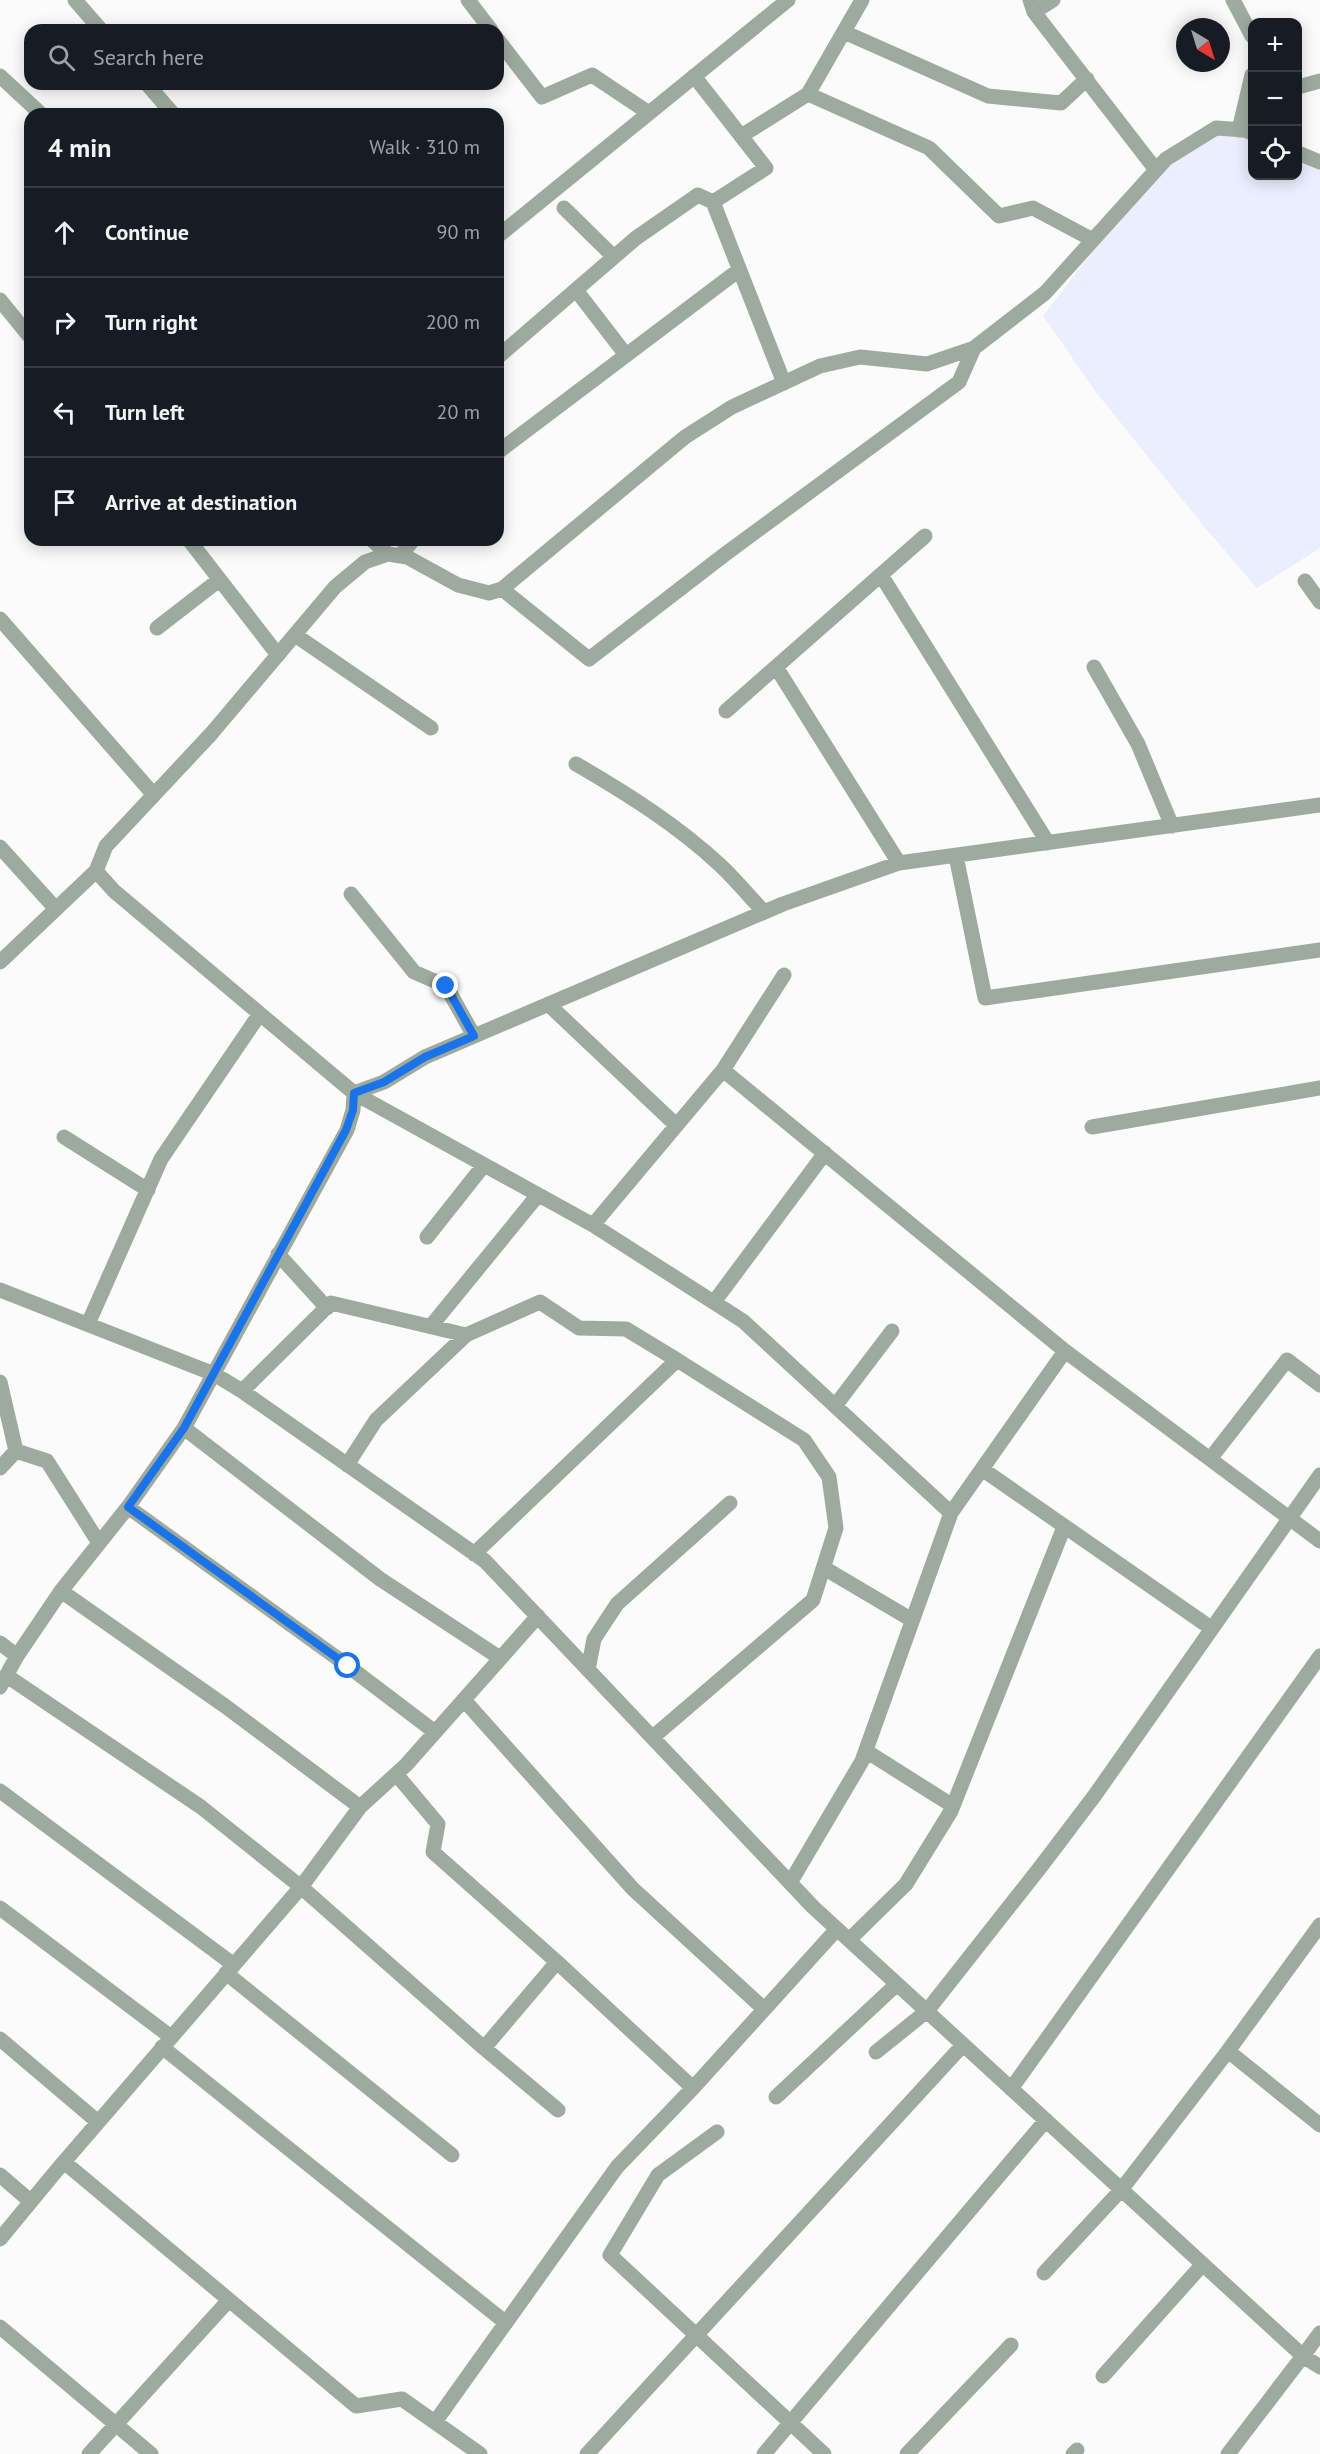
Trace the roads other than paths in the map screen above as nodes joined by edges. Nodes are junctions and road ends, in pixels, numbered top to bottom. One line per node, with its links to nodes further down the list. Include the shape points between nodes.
1 (75, 0): 8 (street)
2 (468, 0): 9 (street)
3 (788, 0): 14 (street)
4 (862, 0): 11 (street)
5 (1053, 0): 7 (street)
6 (1233, 0): 10 (street)
7 (1032, 6): 15 (street)
8 (96, 24)
9 (486, 24)
10 (1248, 28)
11 (844, 32): 15 (street, via 988,96 1061,103); 19 (street)
12 (504, 48): 23 (street, via 542,97 592,75)
13 (0, 76): 20 (street)
14 (694, 76): 23 (street); 25 (street)
15 (1087, 79): 28 (street)
16 (1320, 81): 17 (street)
17 (1302, 86)
18 (152, 90): 21 (street)
19 (808, 94): 25 (street); 32 (street, via 929,148 999,216 1033,208)
20 (35, 108)
21 (168, 108)
22 (1248, 111): 24 (street)
23 (649, 113): 31 (street)
24 (1246, 132): 28 (street, via 1216,128 1166,159)
25 (741, 136): 29 (street, via 766,168)
26 (1302, 155): 27 (street)
27 (1320, 162)
28 (1156, 170): 32 (street)
29 (712, 202): 33 (street, via 698,195); 34 (street)
30 (564, 208): 33 (street)
31 (504, 231)
32 (1093, 240): 38 (street, via 1045,293)
33 (614, 257): 35 (street)
34 (739, 270): 40 (street); 41 (street)
35 (576, 290): 39 (street); 40 (street)
36 (0, 300): 37 (street)
37 (24, 330)
38 (974, 348): 41 (street, via 927,364 860,357 820,366); 51 (street, via 959,382 589,659)
39 (504, 352)
40 (626, 355): 42 (street)
41 (784, 383): 51 (street, via 732,407 685,437)
42 (504, 447)
43 (925, 536): 48 (street)
44 (194, 546): 49 (street)
45 (381, 546): 47 (street)
46 (405, 546): 47 (street)
47 (394, 555): 51 (street, via 407,557 458,585 489,593); 55 (street, via 365,562 334,587)
48 (881, 575): 58 (street); 65 (street)
49 (219, 579): 54 (street); 56 (street)
50 (1305, 581): 52 (street)
51 (502, 589)
52 (1320, 602)
53 (0, 619): 62 (street)
54 (157, 628)
55 (295, 635): 56 (street); 60 (street)
56 (278, 655): 62 (street)
57 (1094, 667): 64 (street, via 1138,744)
58 (776, 668): 59 (street); 68 (street)
59 (726, 711)
60 (431, 728)
61 (576, 764): 72 (street, via 627,793 685,837 719,864)
62 (154, 795): 69 (street, via 106,846)
63 (1320, 805): 64 (street)
64 (1172, 826): 65 (street)
65 (1048, 843): 67 (street)
66 (0, 848): 71 (street)
67 (956, 856): 68 (street); 73 (street, via 985,998)
68 (899, 864): 72 (street)
69 (96, 871): 71 (street); 77 (street, via 114,891)
70 (351, 894): 78 (street, via 414,972 446,986)
71 (56, 909): 74 (street)
72 (764, 912): 76 (street)
73 (1320, 950)
74 (0, 962)
75 (784, 975): 79 (street)
76 (548, 1004): 78 (street); 82 (street)
77 (259, 1015): 81 (street); 87 (street, via 162,1159)
78 (474, 1036): 81 (street)
79 (723, 1070): 82 (street); 85 (street)
80 (1320, 1088): 83 (street)
81 (354, 1093): 86 (street); 91 (street, via 346,1130)
82 (676, 1125): 89 (street)
83 (1092, 1127)
84 (64, 1137): 87 (street)
85 (825, 1153): 93 (street); 99 (street)
86 (484, 1166): 88 (street); 90 (street)
87 (147, 1190): 95 (street)
88 (538, 1195): 89 (street); 96 (street)
89 (593, 1226): 93 (street)
90 (427, 1237)
91 (278, 1254): 94 (street); 101 (street)
92 (0, 1290): 95 (street)
93 (714, 1302): 105 (street, via 743,1321)
94 (327, 1308): 96 (street, via 331,1303); 104 (street)
95 (88, 1324): 101 (street)
96 (431, 1326): 98 (street)
97 (892, 1331): 105 (street)
98 (466, 1335): 100 (street, via 540,1302 579,1328 626,1329); 109 (street, via 376,1420)
99 (1065, 1351): 108 (street); 111 (street)
100 (677, 1360): 120 (street); 121 (street, via 804,1440 829,1478 837,1528)
101 (213, 1374): 104 (street); 106 (street)
102 (1317, 1377): 108 (street, via 1287,1360)
103 (0, 1382): 107 (street)
104 (242, 1391): 109 (street)
105 (834, 1406): 115 (street)
106 (184, 1428): 114 (street); 129 (street, via 380,1579)
107 (16, 1451): 110 (street); 119 (street, via 47,1461)
108 (1210, 1459): 116 (street)
109 (347, 1465): 120 (street)
110 (0, 1468)
111 (981, 1469): 115 (street); 117 (street)
112 (1320, 1475): 116 (street)
113 (730, 1503): 130 (street, via 617,1604 594,1639)
114 (128, 1507): 119 (street); 134 (street)
115 (951, 1513): 124 (street)
116 (1289, 1518): 118 (street); 125 (street)
117 (1064, 1527): 125 (street); 139 (street)
118 (1320, 1541)
119 (99, 1543): 122 (street)
120 (474, 1554): 123 (street)
121 (824, 1568): 124 (street); 135 (street, via 813,1600)
122 (61, 1591): 127 (street); 140 (street)
123 (538, 1616): 129 (street); 130 (street)
124 (912, 1620): 136 (street)
125 (1212, 1628): 150 (street, via 1095,1795)
126 (0, 1643): 127 (street)
127 (17, 1656): 132 (street)
128 (1320, 1656): 131 (street)
129 (500, 1658): 133 (street)
130 (588, 1670): 135 (street)
131 (1314, 1676): 158 (street)
132 (3, 1682): 142 (street, via 201,1807)
133 (464, 1700): 134 (street); 149 (street, via 633,1889)
134 (435, 1732): 137 (street)
135 (652, 1737): 141 (street)
136 (866, 1751): 139 (street); 141 (street)
137 (396, 1774): 140 (street); 146 (street, via 438,1824 434,1852)
138 (0, 1791): 147 (street)
139 (953, 1806): 145 (street, via 906,1884)
140 (360, 1807): 142 (street)
141 (790, 1883): 145 (street)
142 (301, 1887): 147 (street); 154 (street)
143 (0, 1908): 152 (street)
144 (1320, 1925): 155 (street)
145 (843, 1934): 148 (street); 149 (street)
146 (557, 1962): 154 (street); 157 (street)
147 (230, 1969): 152 (street); 165 (street)
148 (897, 1984): 150 (street); 159 (street)
149 (764, 2009): 157 (street)
150 (927, 2011): 153 (street); 156 (street)
151 (0, 2039): 162 (street)
152 (167, 2042): 162 (street); 174 (street)
153 (963, 2045): 158 (street); 177 (street)
154 (484, 2048): 160 (street)
155 (1228, 2051): 163 (street); 168 (street)
156 (876, 2052)
157 (693, 2088): 174 (street, via 617,2167)
158 (1011, 2089): 161 (street)
159 (776, 2097)
160 (558, 2110)
161 (1046, 2120): 168 (street); 183 (street)
162 (98, 2122): 166 (street)
163 (1320, 2125)
164 (717, 2132): 177 (street, via 658,2175 610,2255)
165 (452, 2155)
166 (64, 2162): 169 (street); 173 (street)
167 (0, 2175): 169 (street)
168 (1121, 2190): 171 (street); 172 (street)
169 (30, 2201): 170 (street)
170 (0, 2239)
171 (1203, 2264): 179 (street); 181 (street)
172 (1044, 2273)
173 (229, 2300): 182 (street, via 356,2406 402,2399); 184 (street)
174 (506, 2323): 182 (street)
175 (0, 2327): 184 (street)
176 (1320, 2333): 179 (street)
177 (696, 2335): 183 (street); 188 (street)
178 (1011, 2345): 191 (street)
179 (1303, 2356): 180 (street); 192 (street)
180 (1320, 2367)
181 (1103, 2376)
182 (435, 2422): 187 (street)
183 (791, 2423): 189 (street); 190 (street)
184 (115, 2425): 185 (street); 186 (street)
185 (89, 2454)
186 (151, 2454)
187 (480, 2454)
188 (587, 2454)
189 (764, 2454)
190 (824, 2454)
191 (907, 2454)
192 (1228, 2454)

